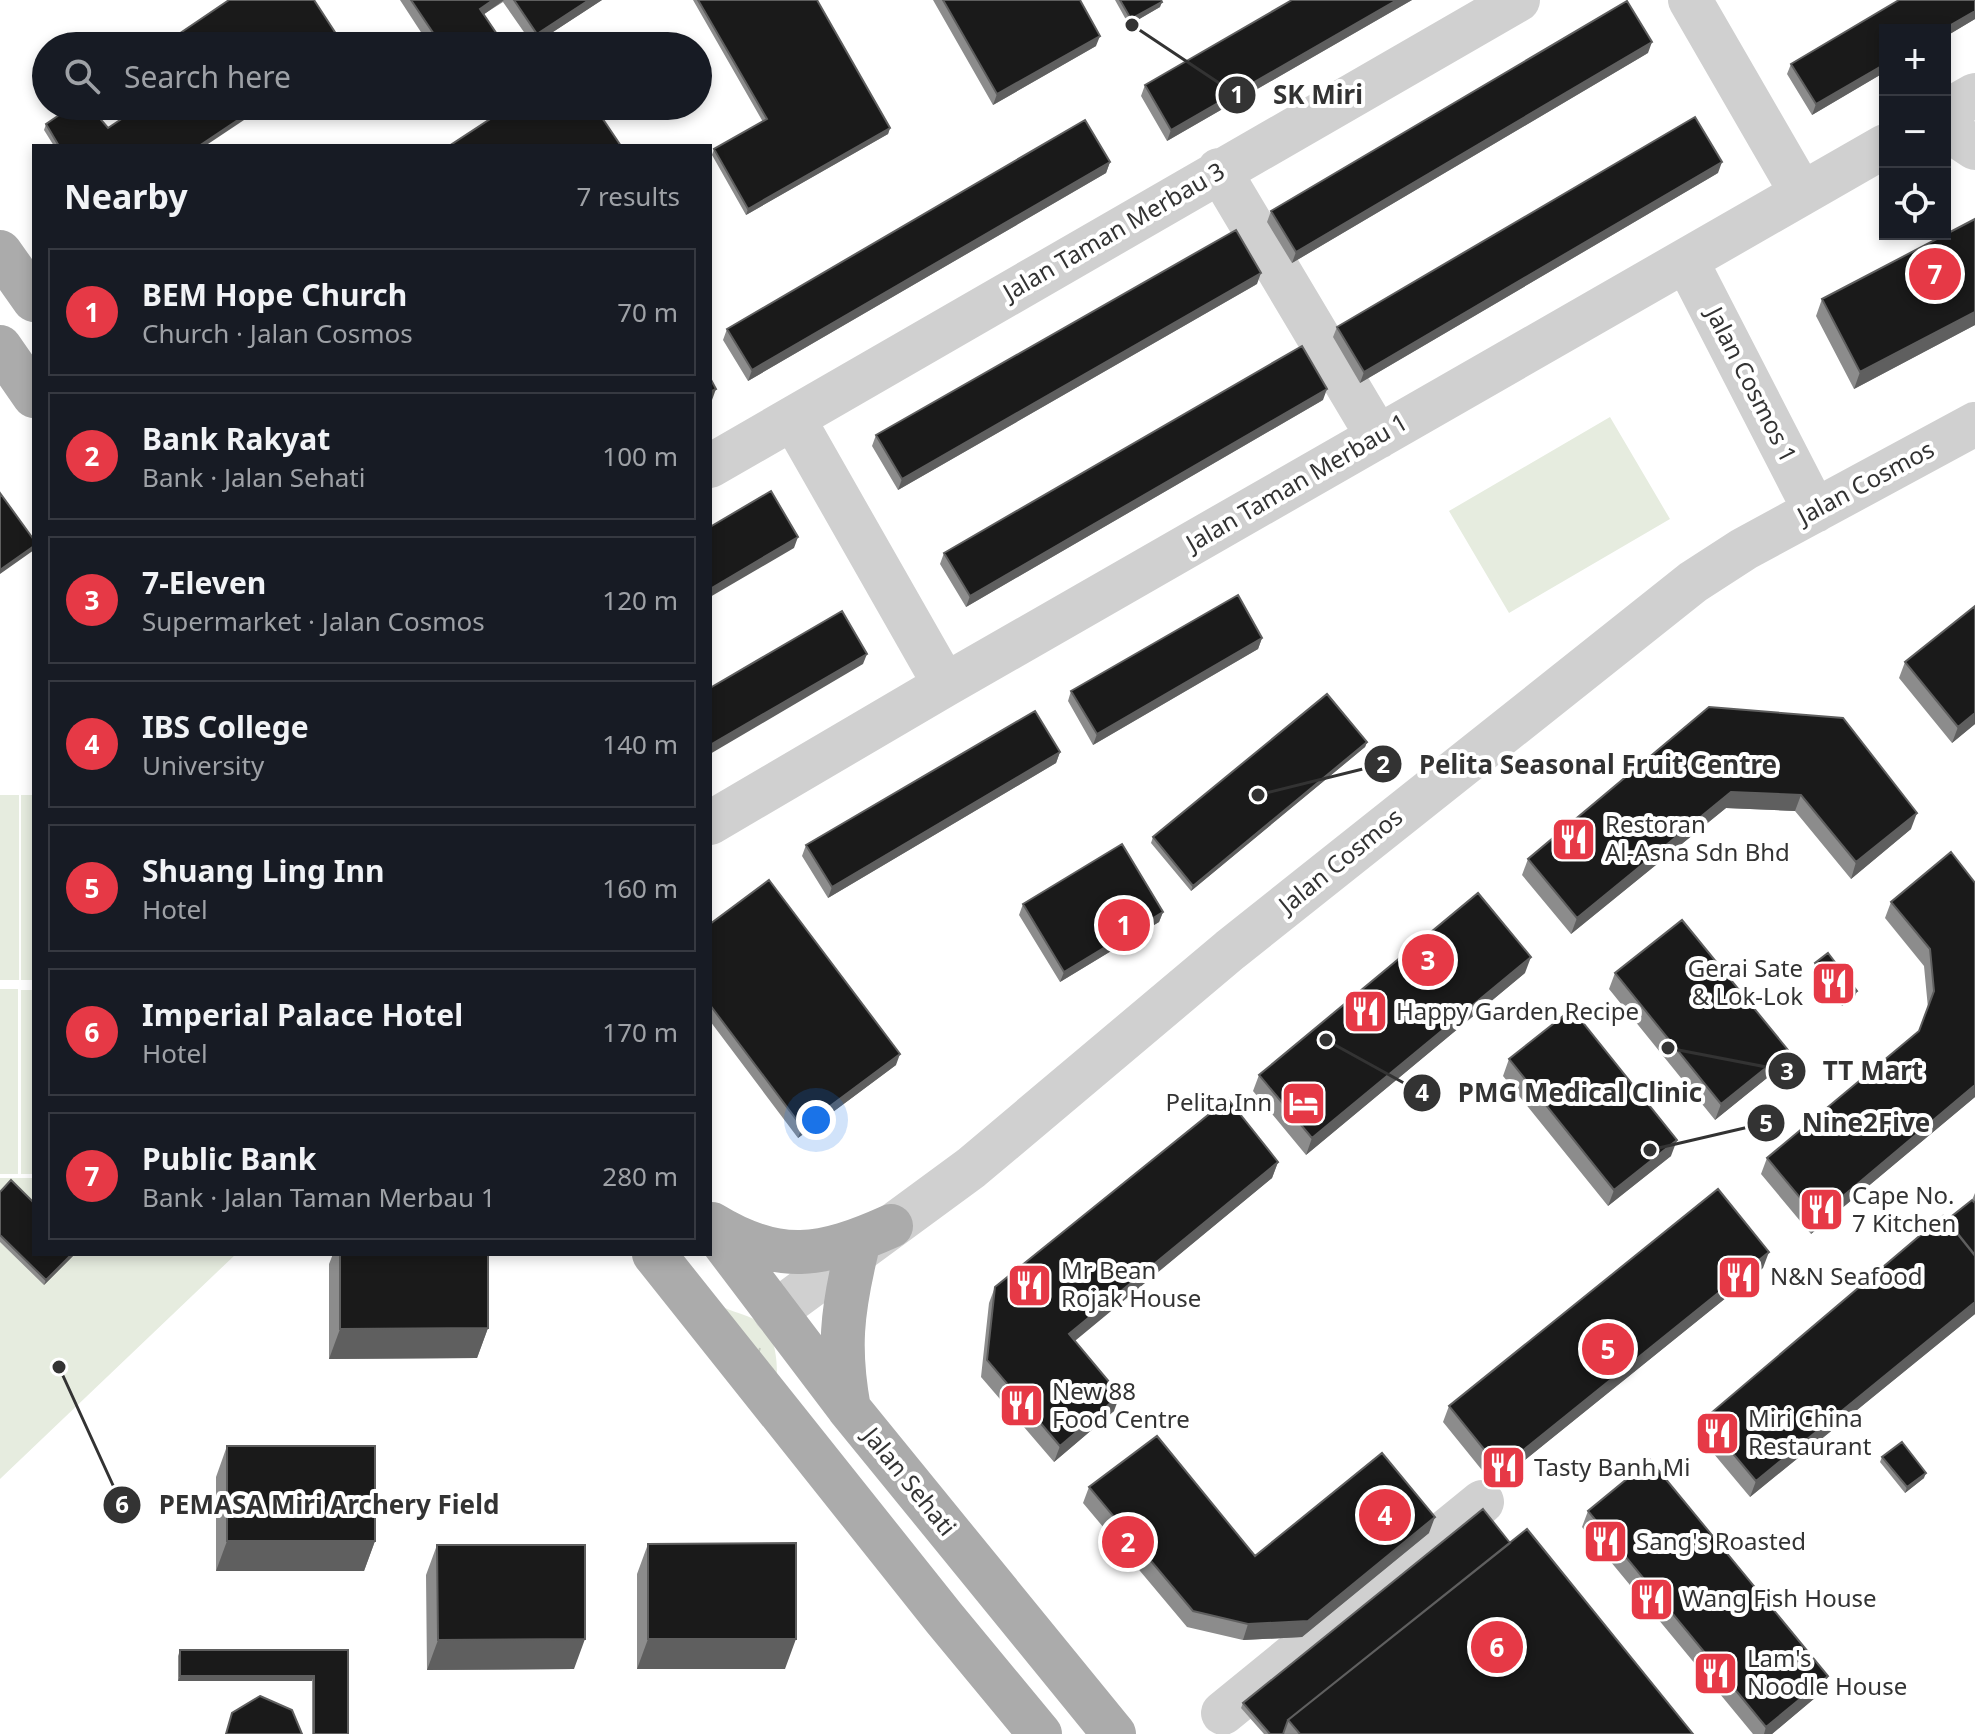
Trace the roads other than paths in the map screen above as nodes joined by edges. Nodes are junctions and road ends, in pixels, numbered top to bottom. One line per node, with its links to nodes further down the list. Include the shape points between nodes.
1 (1518, 0): 8 (street, Jalan Taman Merbau 3)
2 (1690, 0): 9 (street)
3 (1975, 95): 4 (street)
4 (1951, 109)
5 (1951, 132): 6 (street)
6 (1975, 148)
7 (1879, 149): 9 (street, Jalan Taman Merbau 1)
8 (1219, 170): 15 (street, Jalan Taman Merbau 3); 17 (street)
9 (1801, 192): 11 (street, Jalan Taman Merbau 1)
10 (0, 252): 12 (main road)
11 (1686, 260): 17 (street, Jalan Taman Merbau 1); 19 (street, Jalan Cosmos 1)
12 (32, 297)
13 (0, 347): 14 (main road)
14 (32, 393)
15 (793, 418): 18 (street, Jalan Taman Merbau 3); 20 (street)
16 (1975, 424): 19 (street, Jalan Cosmos)
17 (1378, 437): 20 (street, Jalan Taman Merbau 1)
18 (712, 465)
19 (1815, 511): 23 (street, Jalan Cosmos, via 1693,582 1624,635 1230,950 982,1159)
20 (945, 685): 21 (street, Jalan Taman Merbau 1)
21 (712, 822)
22 (712, 1225): 23 (main road, via 742,1242 782,1252 822,1252)
23 (891, 1226): 25 (street, Jalan Cosmos)
24 (712, 1227): 28 (main road, Jalan Sehati)
25 (856, 1253): 28 (street, Jalan Cosmos); 29 (main road, via 841,1331)
26 (656, 1256): 31 (main road)
27 (681, 1256): 28 (main road, via 695,1274 729,1298)
28 (775, 1312): 29 (main road, Jalan Sehati); 31 (main road, via 779,1356 790,1391 934,1570)
29 (850, 1410): 34 (main road, Jalan Sehati)
30 (1482, 1502): 32 (street)
31 (944, 1618): 33 (main road)
32 (1223, 1713)
33 (1040, 1734)
34 (1114, 1734)

